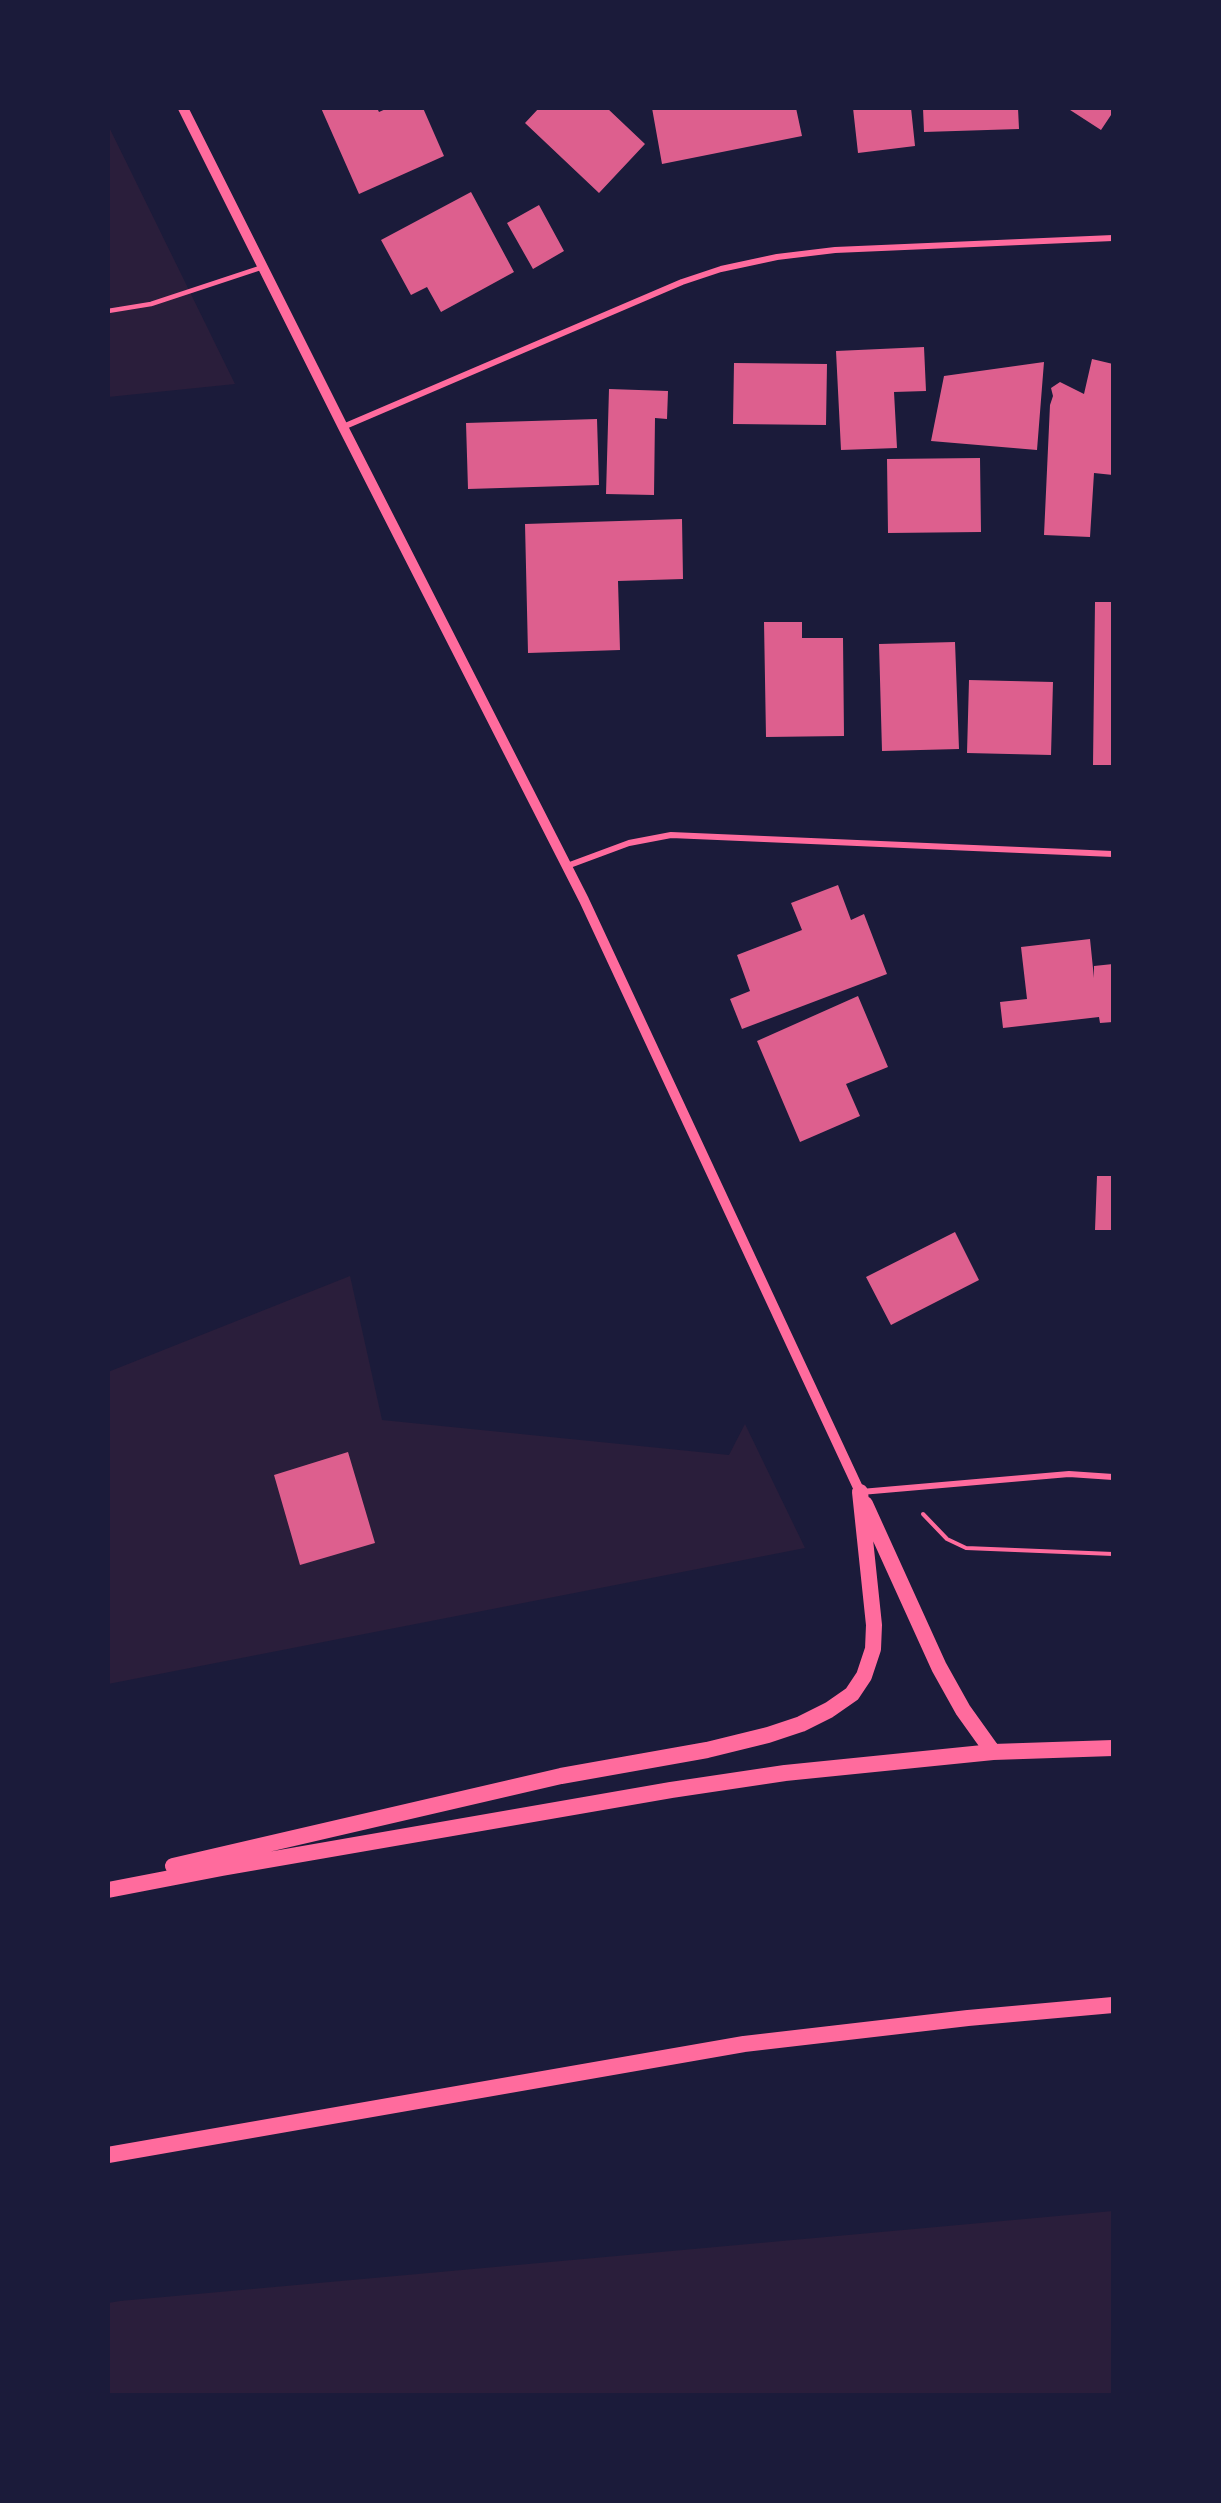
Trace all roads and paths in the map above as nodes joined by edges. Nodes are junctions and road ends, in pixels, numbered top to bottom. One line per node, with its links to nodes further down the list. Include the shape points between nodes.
1 (183, 108): 3 (street)
2 (1113, 238): 5 (street, via 836,250 721,269 682,282)
3 (263, 267): 4 (lane, via 151,304); 5 (street)
4 (108, 311)
5 (343, 427): 7 (street)
6 (1113, 854): 7 (street, via 671,835 629,843)
7 (567, 866): 10 (street)
8 (1113, 1476): 9 (street, via 1069,1474)
9 (903, 1488): 10 (street); 11 (path, via 931,1524 947,1539 966,1548)
10 (860, 1492): 13 (highway, via 939,1667); 14 (highway, via 873,1649 864,1676 852,1694 810,1719 768,1735 707,1750 561,1776)
11 (1113, 1554)
12 (1113, 1748): 13 (highway)
13 (993, 1752): 15 (highway, via 785,1773 671,1790)
14 (108, 1881)
15 (108, 1890)
16 (1113, 2006): 17 (highway, via 744,2043)
17 (108, 2155)

